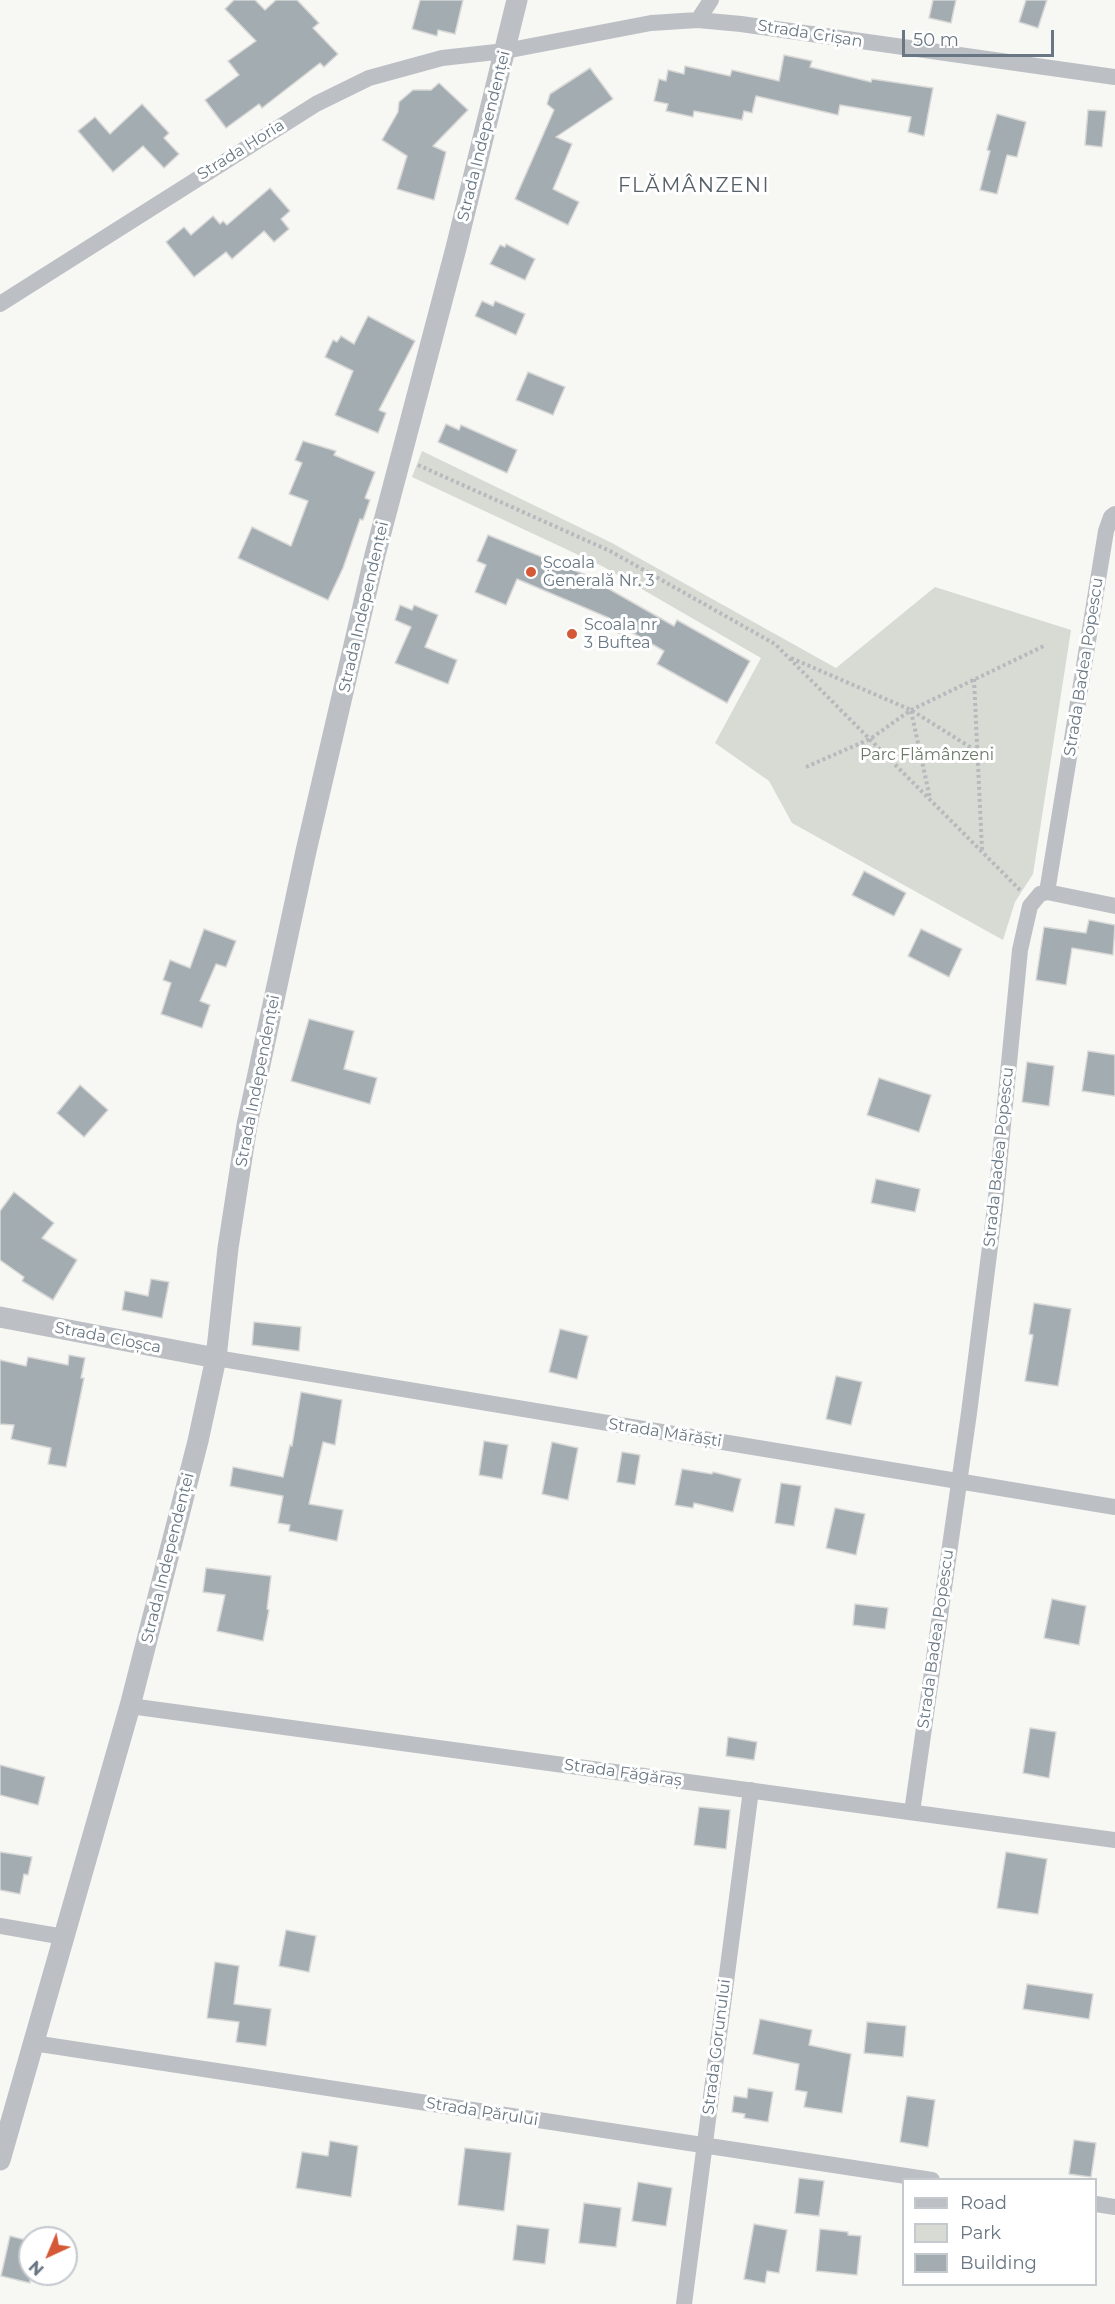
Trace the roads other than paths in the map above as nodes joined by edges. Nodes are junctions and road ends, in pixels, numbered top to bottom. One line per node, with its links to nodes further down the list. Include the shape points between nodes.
1 (517, 0): 4 (street, Strada Independenței)
2 (711, 0): 3 (street)
3 (698, 20): 4 (street, Strada Crișan, via 651,22); 5 (street, Strada Crișan)
4 (505, 51): 6 (street, Strada Horia, via 442,58 345,88); 11 (street, Strada Independenței, via 375,555 306,851 247,1125)
5 (1115, 77)
6 (0, 304)
7 (1115, 514): 8 (street, Strada Badea Popescu, via 1106,531)
8 (1047, 892): 9 (street); 12 (street, Strada Badea Popescu, via 1030,906 1020,950 995,1207)
9 (1115, 906)
10 (0, 1317): 11 (street, Strada Cloșca)
11 (216, 1358): 12 (street, Strada Mărăști); 14 (street, Strada Independenței)
12 (958, 1481): 13 (street, Strada Mărăști); 16 (street, Strada Badea Popescu)
13 (1115, 1507)
14 (130, 1706): 15 (street, Strada Făgăraș); 19 (street, Strada Independenței)
15 (751, 1790): 16 (street, Strada Făgăraș); 21 (street, Strada Gorunului)
16 (912, 1812): 17 (street, Strada Făgăraș)
17 (1115, 1840)
18 (0, 1926): 19 (street)
19 (64, 1937): 20 (street, Strada Independenței)
20 (33, 2043): 21 (street, Strada Părului); 22 (street, Strada Independenței)
21 (704, 2145): 23 (street, Strada Părului); 26 (street, Strada Gorunului)
22 (0, 2160)
23 (919, 2178)
24 (1097, 2204): 25 (street)
25 (1115, 2207)
26 (684, 2304)

